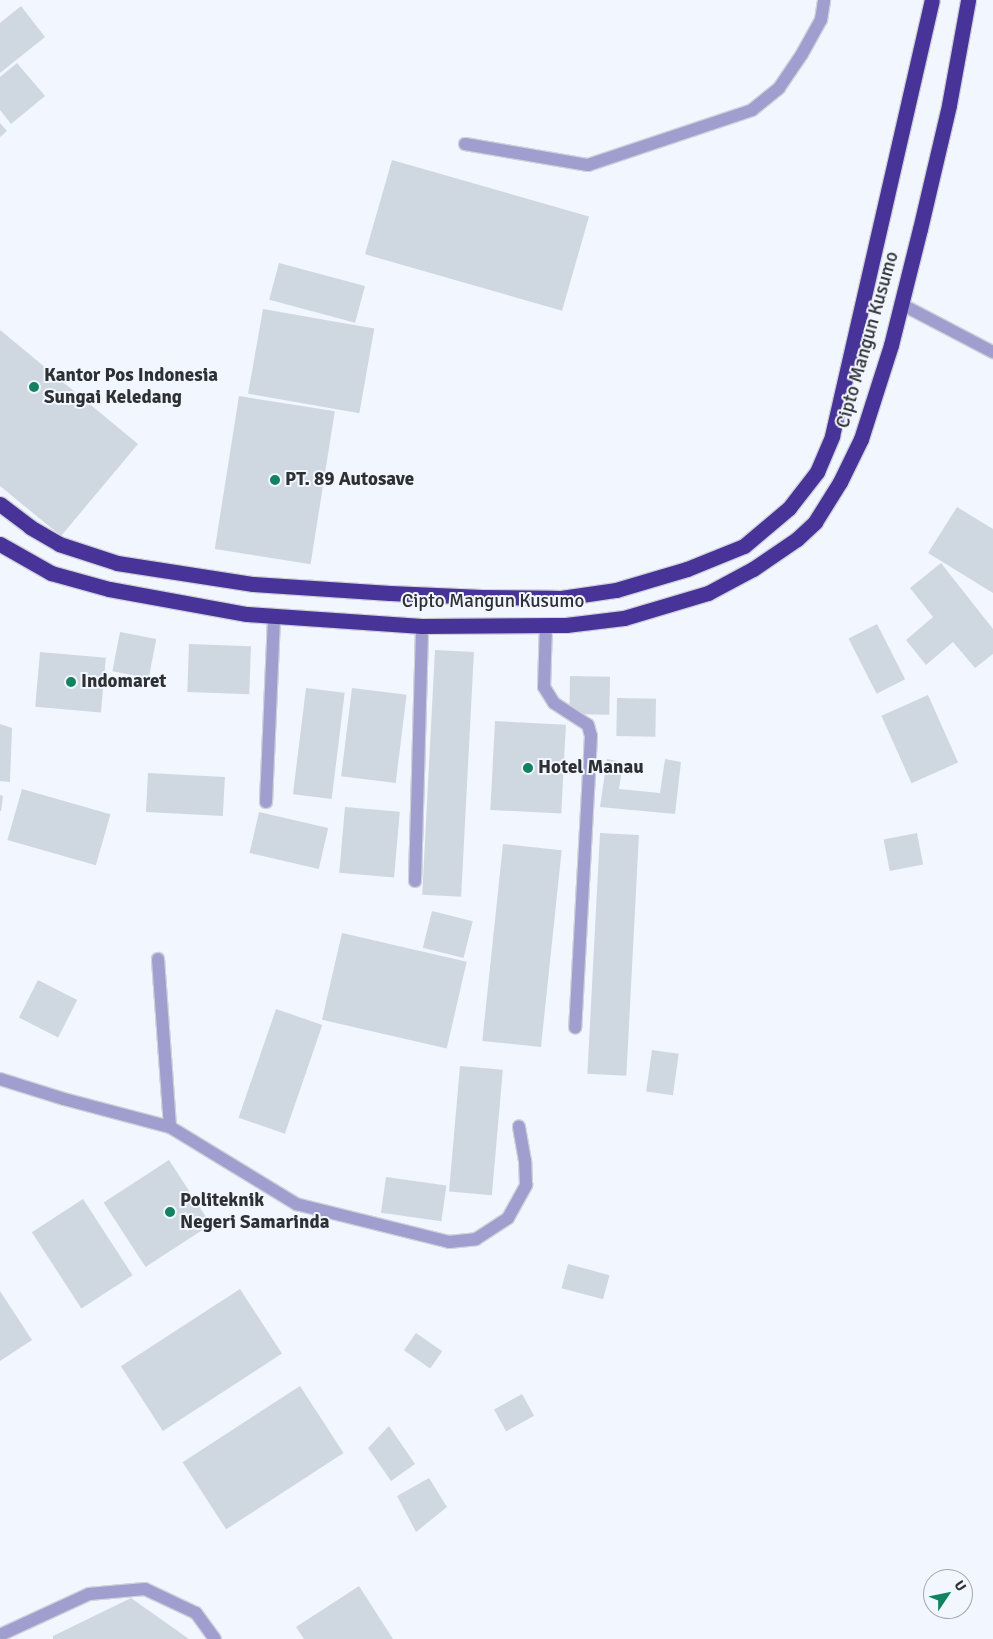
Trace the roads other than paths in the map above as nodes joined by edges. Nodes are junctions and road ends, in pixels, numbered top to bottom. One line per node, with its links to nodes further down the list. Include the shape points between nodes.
1 (824, 0): 4 (street, via 821,20 802,54 779,88 752,110 588,165)
2 (932, 0): 7 (highway, Cipto Mangun Kusumo, via 832,436 817,472 789,508 744,546 687,569 616,590 561,598 390,593 253,584 117,563 60,544)
3 (968, 0): 5 (highway, Cipto Mangun Kusumo, via 949,104)
4 (465, 144)
5 (901, 304): 6 (street); 10 (highway, Cipto Mangun Kusumo, via 861,439 815,522 797,539 753,569 708,593 624,618)
6 (993, 352)
7 (0, 504)
8 (0, 544): 9 (highway, Cipto Mangun Kusumo, via 51,573 110,589)
9 (274, 616): 11 (highway, Cipto Mangun Kusumo); 12 (street)
10 (546, 625): 11 (highway, Cipto Mangun Kusumo); 15 (street, via 544,687 554,703 588,725 591,736)
11 (422, 626): 13 (street)
12 (266, 802)
13 (415, 881)
14 (158, 959): 17 (street)
15 (575, 1028)
16 (0, 1079): 17 (street)
17 (170, 1127): 18 (street, via 296,1204 449,1242 476,1239 508,1218 526,1185)
18 (519, 1127)
19 (0, 1635): 20 (street, via 89,1594 145,1589 196,1613)
20 (215, 1639)

